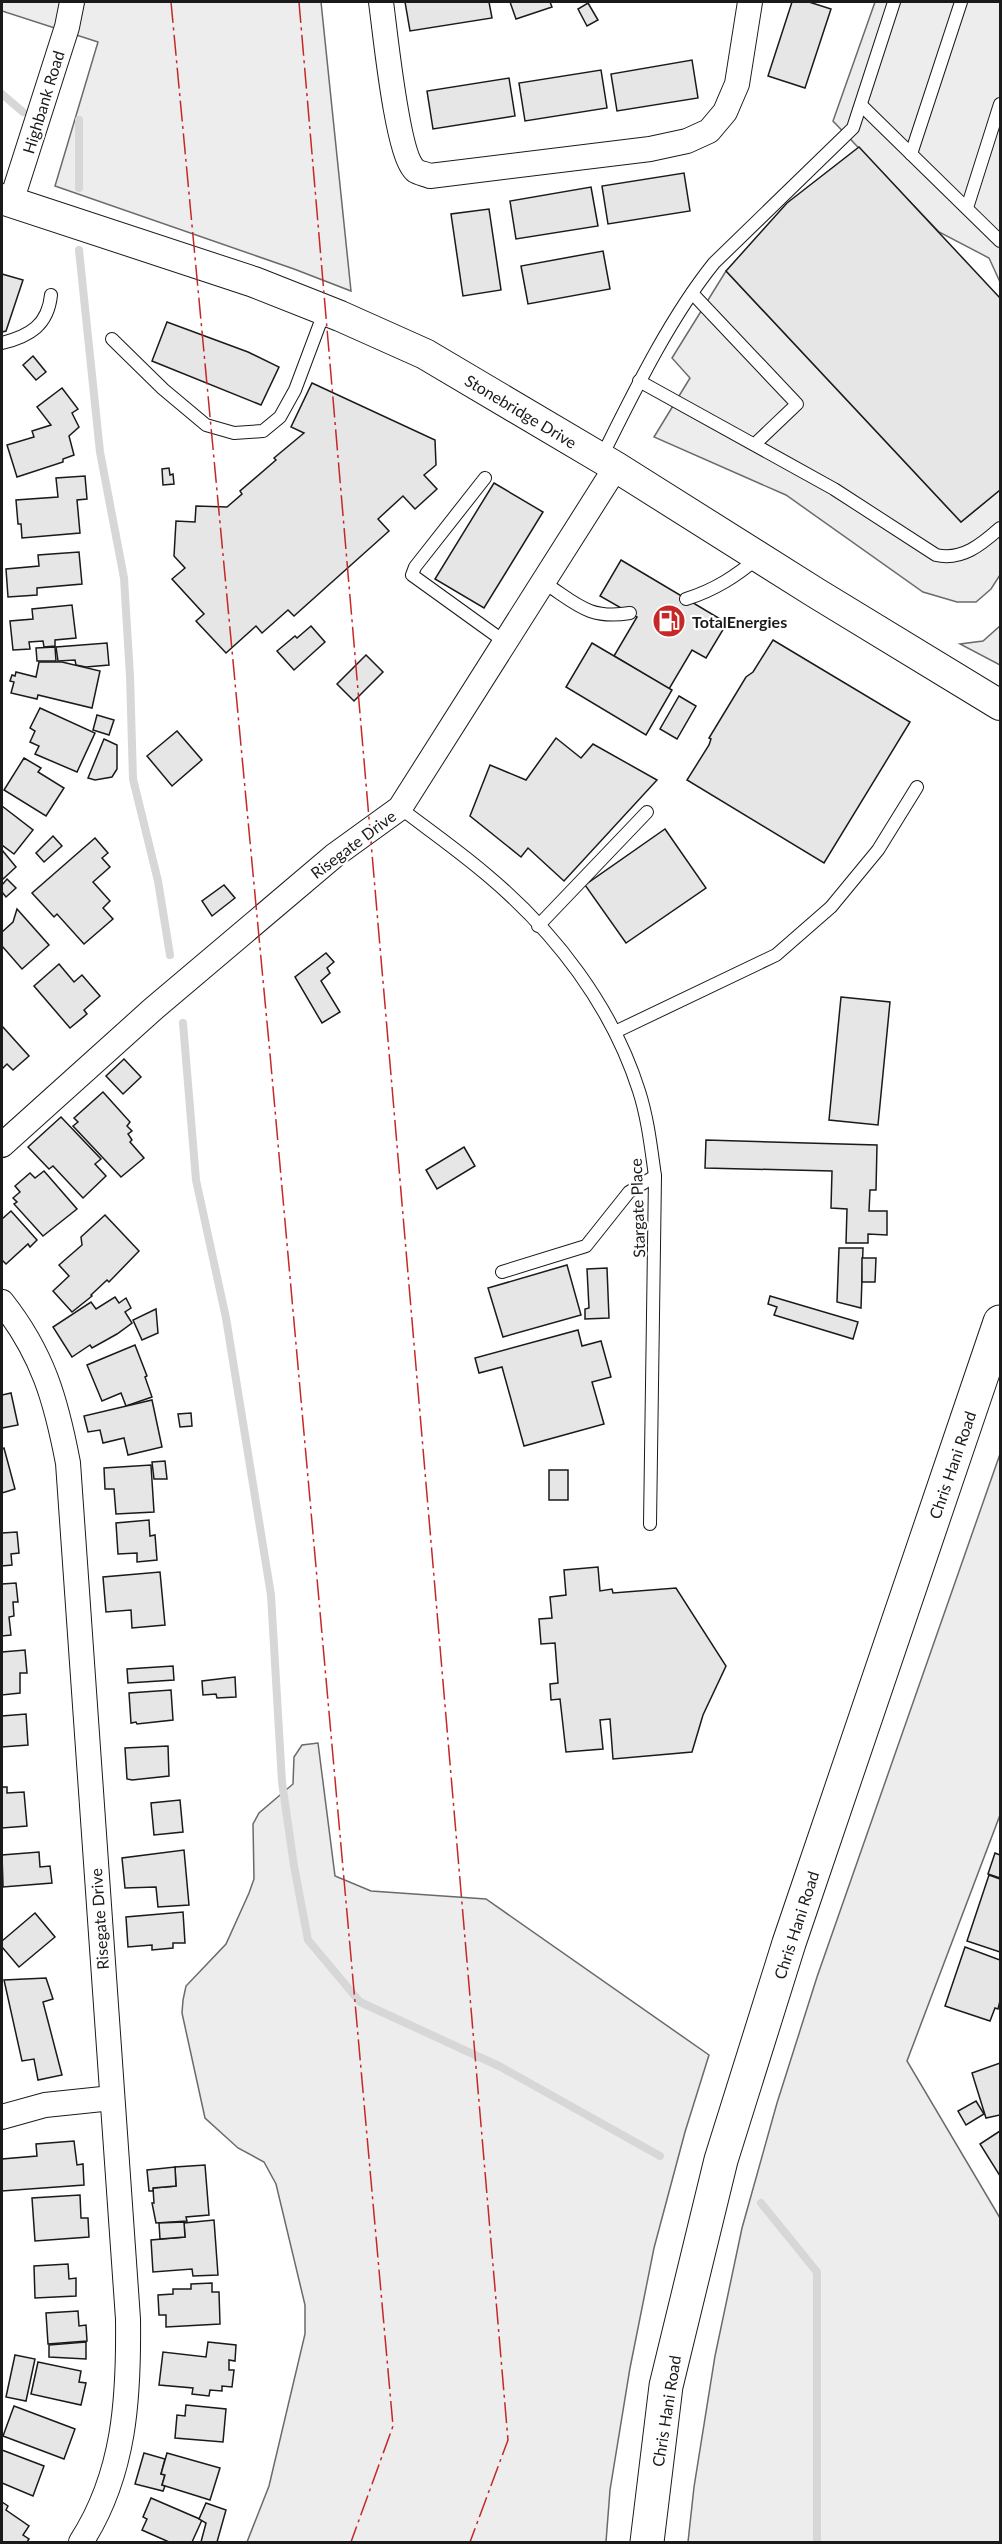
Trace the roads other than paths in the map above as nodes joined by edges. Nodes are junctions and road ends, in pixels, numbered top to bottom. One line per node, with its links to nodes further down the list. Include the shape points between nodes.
1 (72, 2): 9 (street, Highbank Road, via 67,27)
2 (381, 2): 3 (street, via 401,135 416,171 430,176 650,148 687,141 709,131 724,112 736,84)
3 (750, 2)
4 (894, 2): 7 (lane)
5 (961, 2): 8 (lane)
6 (1000, 104): 10 (lane)
7 (861, 105): 8 (lane); 12 (lane, via 853,128 714,262)
8 (911, 154): 10 (lane)
9 (6, 201): 14 (street, Stonebridge Drive, via 254,282)
10 (967, 208): 11 (lane)
11 (1000, 241)
12 (692, 293): 17 (lane); 18 (lane, via 797,404)
13 (51, 295): 16 (lane, via 44,321 31,332)
14 (325, 310): 15 (lane, via 296,390 280,417 263,431 234,433 206,425); 19 (street, Stonebridge Drive, via 425,354)
15 (112, 339)
16 (2, 343)
17 (639, 381): 18 (lane); 19 (lane)
18 (755, 444): 21 (lane, via 936,555 959,556)
19 (609, 462): 22 (street, Stonebridge Drive); 23 (street, Risegate Drive)
20 (485, 478): 26 (lane, via 412,575)
21 (1000, 528)
22 (759, 557): 24 (lane, via 713,590); 27 (street, Stonebridge Drive)
23 (543, 582): 25 (lane, via 602,616); 26 (street, Risegate Drive)
24 (686, 599)
25 (630, 613)
26 (505, 642): 29 (street, Risegate Drive)
27 (1000, 705)
28 (917, 787): 32 (lane, via 878,850 831,907 776,955)
29 (400, 808): 31 (lane, Stargate Place, via 488,875); 33 (street, Risegate Drive, via 335,855 152,1010)
30 (647, 812): 31 (lane)
31 (538, 926): 32 (lane, Stargate Place, via 555,942 603,1007)
32 (615, 1032): 34 (lane, Stargate Place, via 639,1092)
33 (2, 1145)
34 (655, 1176): 35 (lane, via 629,1192 586,1246); 38 (lane, Stargate Place)
35 (502, 1272)
36 (2, 1302): 39 (street, Risegate Drive, via 38,1356 58,1410 68,1463)
37 (1000, 1322): 42 (main road, Chris Hani Road, via 792,1932 721,2160 666,2386)
38 (650, 1524)
39 (112, 2098): 40 (street, via 45,2106); 41 (street, Risegate Drive, via 128,2319 128,2374 124,2426 110,2482)
40 (2, 2117)
41 (81, 2542)
42 (647, 2542)

